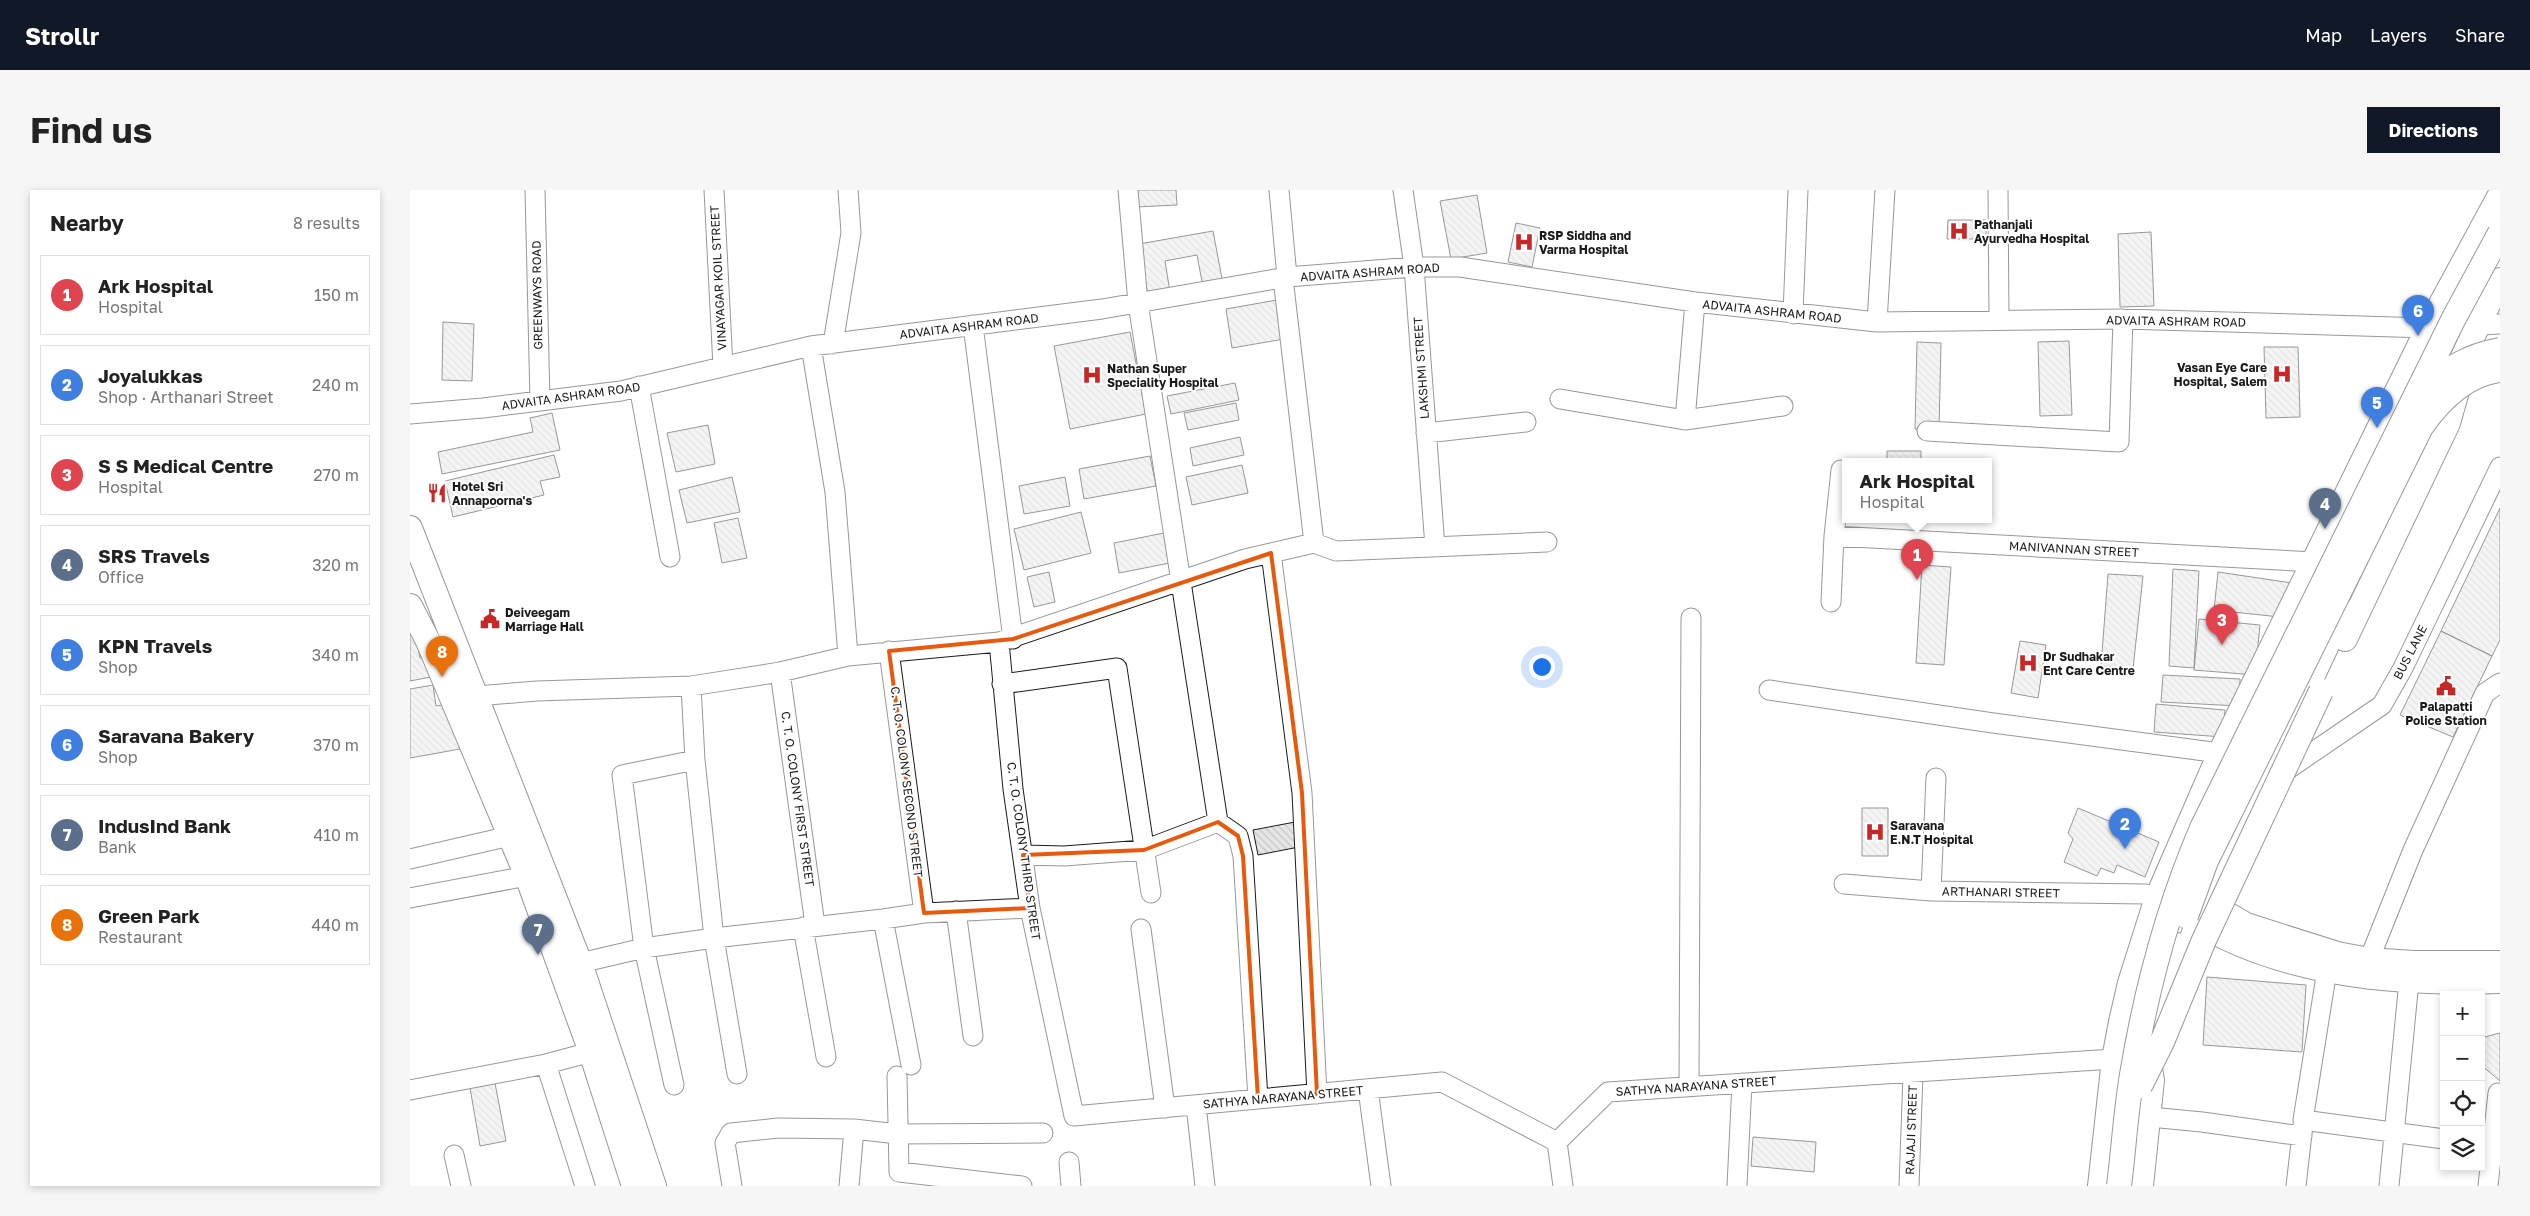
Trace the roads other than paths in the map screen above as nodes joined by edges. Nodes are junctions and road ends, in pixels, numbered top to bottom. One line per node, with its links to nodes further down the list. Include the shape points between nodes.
1 (535, 190): 32 (street, GREENWAYS ROAD)
2 (714, 190): 28 (street, VINAYAGAR KOIL STREET)
3 (848, 190): 25 (street, via 851,233)
4 (1128, 190): 16 (street)
5 (1279, 190): 13 (street)
6 (1403, 190): 12 (street, LAKSHMI STREET)
7 (1798, 190): 18 (street)
8 (1885, 190): 21 (street)
9 (1998, 190): 19 (street)
10 (2500, 195): 24 (main road)
11 (2500, 233): 35 (main road, bridge)
12 (1414, 267): 13 (street, ADVAITA ASHRAM ROAD); 15 (street, ADVAITA ASHRAM ROAD, via 1460,267); 39 (street, LAKSHMI STREET)
13 (1285, 278): 16 (street, ADVAITA ASHRAM ROAD); 45 (street)
14 (2500, 280): 17 (main road)
15 (1696, 302): 18 (street, ADVAITA ASHRAM ROAD); 36 (street)
16 (1138, 303): 22 (street, ADVAITA ASHRAM ROAD); 51 (street)
17 (2494, 309): 23 (main road)
18 (1794, 314): 21 (street, ADVAITA ASHRAM ROAD)
19 (1999, 319): 20 (street, ADVAITA ASHRAM ROAD); 21 (street, ADVAITA ASHRAM ROAD)
20 (2123, 320): 24 (street, ADVAITA ASHRAM ROAD); 38 (street, via 2119,442)
21 (1877, 322)
22 (973, 325): 25 (street, ADVAITA ASHRAM ROAD); 55 (street, C. T. O. COLONY THIRD STREET)
23 (2484, 326): 24 (street, ADVAITA ASHRAM ROAD); 67 (main road); 105 (main road, bridge, via 2448,423 2204,940)
24 (2428, 328): 49 (main road)
25 (833, 344): 26 (street, ADVAITA ASHRAM ROAD)
26 (811, 346): 28 (street, ADVAITA ASHRAM ROAD); 57 (street, via 835,492)
27 (2500, 350): 35 (main road, bridge, via 2475,357 2447,372 2427,389)
28 (723, 366): 30 (street, ADVAITA ASHRAM ROAD)
29 (2500, 370): 105 (main road, bridge, via 2466,382 2448,394 2421,427 2404,458 2206,861 2150,1030)
30 (639, 386): 32 (street, ADVAITA ASHRAM ROAD); 48 (street)
31 (1560, 399): 36 (street)
32 (540, 401): 34 (street, ADVAITA ASHRAM ROAD)
33 (1783, 406): 36 (street)
34 (410, 414)
35 (2405, 418): 141 (main road, bridge, via 2202,828 2186,867 2165,929 2140,1031)
36 (1685, 420)
37 (1526, 422): 39 (street)
38 (1926, 431)
39 (1426, 433): 46 (street, LAKSHMI STREET)
40 (2500, 467): 67 (street, BUS LANE, via 2382,705)
41 (1841, 470): 43 (street)
42 (410, 528): 63 (main road)
43 (1834, 536): 49 (street, MANIVANNAN STREET); 52 (street)
44 (1547, 542): 46 (street)
45 (1314, 543): 46 (street, via 1336,551); 47 (street)
46 (1435, 547)
47 (1271, 553): 51 (street); 109 (street, via 1302,793)
48 (670, 557)
49 (2315, 562): 64 (main road)
50 (410, 566): 129 (main road, via 476,722 577,983)
51 (1180, 581): 55 (street); 68 (street)
52 (1831, 602)
53 (410, 606): 69 (main road, via 428,641)
54 (1691, 618): 104 (street)
55 (1006, 640): 56 (street); 60 (street, C. T. O. COLONY THIRD STREET)
56 (890, 651): 57 (street); 82 (street, C. T. O. COLONY SECOND STREET)
57 (848, 656): 58 (street)
58 (780, 672): 61 (street); 85 (street, C. T. O. COLONY FIRST STREET)
59 (2500, 683): 91 (street, via 2484,693 2413,850)
60 (1002, 684): 70 (street, via 1117,668); 71 (street, C. T. O. COLONY THIRD STREET)
61 (691, 686): 63 (street); 65 (street)
62 (1769, 690): 64 (street, via 1992,724)
63 (476, 696): 89 (main road)
64 (2220, 753): 73 (main road)
65 (696, 760): 87 (street); 88 (street, via 622,775)
66 (1936, 778): 76 (street)
67 (2261, 788): 83 (main road)
68 (1218, 822): 70 (street); 110 (street, via 1238,836 1243,856)
69 (510, 836): 72 (street); 74 (main road)
70 (1144, 850): 71 (street, via 1064,856); 77 (street)
71 (1023, 855): 80 (street, C. T. O. COLONY THIRD STREET)
72 (410, 859)
73 (2167, 874): 79 (main road); 83 (main road)
74 (526, 876): 78 (street); 96 (main road)
75 (1844, 884): 76 (street, ARTHANARI STREET)
76 (1931, 891): 79 (street, ARTHANARI STREET, via 2146,894)
77 (1151, 893)
78 (410, 898)
79 (2157, 898): 83 (main road); 98 (main road, via 2130,984)
80 (1030, 908): 81 (street); 113 (street, C. T. O. COLONY THIRD STREET)
81 (956, 912): 82 (street); 95 (street)
82 (924, 913): 84 (street)
83 (2202, 913): 91 (main road, via 2337,954); 92 (main road, via 2216,934 2255,950); 114 (main road, via 2148,1057 2152,1080)
84 (883, 919): 85 (street); 119 (street, via 904,1071)
85 (809, 926): 87 (street); 97 (street, C. T. O. COLONY FIRST STREET)
86 (1141, 929): 112 (street)
87 (714, 938): 88 (street); 100 (street)
88 (644, 948): 89 (street); 103 (street)
89 (580, 963): 130 (main road)
90 (2500, 963): 93 (main road)
91 (2367, 969): 92 (main road); 93 (main road)
92 (2327, 970): 115 (street)
93 (2411, 972): 94 (main road, via 2446,983); 117 (street)
94 (2500, 980)
95 (973, 1036)
96 (591, 1052): 99 (street); 128 (main road)
97 (826, 1057)
98 (2114, 1059): 101 (street, SATHYA NARAYANA STREET); 140 (main road)
99 (546, 1064): 107 (street); 127 (street)
100 (737, 1074)
101 (1913, 1074): 102 (street, SATHYA NARAYANA STREET); 139 (street, RAJAJI STREET)
102 (1742, 1083): 104 (street, SATHYA NARAYANA STREET); 138 (street)
103 (674, 1085)
104 (1689, 1086): 121 (street, SATHYA NARAYANA STREET, via 1608,1092)
105 (2140, 1086): 142 (main road)
106 (1368, 1089): 109 (street, SATHYA NARAYANA STREET); 121 (street, SATHYA NARAYANA STREET, via 1442,1082); 136 (street)
107 (410, 1090)
108 (2498, 1093): 122 (street)
109 (1317, 1094): 110 (street, SATHYA NARAYANA STREET)
110 (1258, 1099): 111 (street, SATHYA NARAYANA STREET)
111 (1196, 1105): 112 (street, SATHYA NARAYANA STREET); 135 (street)
112 (1165, 1108): 113 (street, SATHYA NARAYANA STREET)
113 (1074, 1116)
114 (2150, 1118): 115 (street); 143 (main road)
115 (2303, 1128): 117 (street); 144 (street)
116 (854, 1129): 119 (street); 131 (street, via 778,1128 731,1134 725,1143); 132 (street)
117 (2395, 1132): 120 (street); 145 (street)
118 (1044, 1133): 119 (street)
119 (898, 1134): 125 (street, via 899,1172)
120 (2440, 1138)
121 (1557, 1142): 137 (street)
122 (2491, 1146): 146 (street)
123 (454, 1155): 126 (street)
124 (1069, 1162): 134 (street)
125 (1000, 1185): 133 (street)
126 (461, 1186)
127 (585, 1186)
128 (634, 1186)
129 (643, 1186)
130 (654, 1186)
131 (732, 1186)
132 (849, 1186)
133 (1022, 1186)
134 (1071, 1186)
135 (1205, 1186)
136 (1381, 1186)
137 (1563, 1186)
138 (1737, 1186)
139 (1909, 1186)
140 (2100, 1186)
141 (2119, 1186)
142 (2131, 1186)
143 (2141, 1186)
144 (2296, 1186)
145 (2389, 1186)
146 (2488, 1186)

